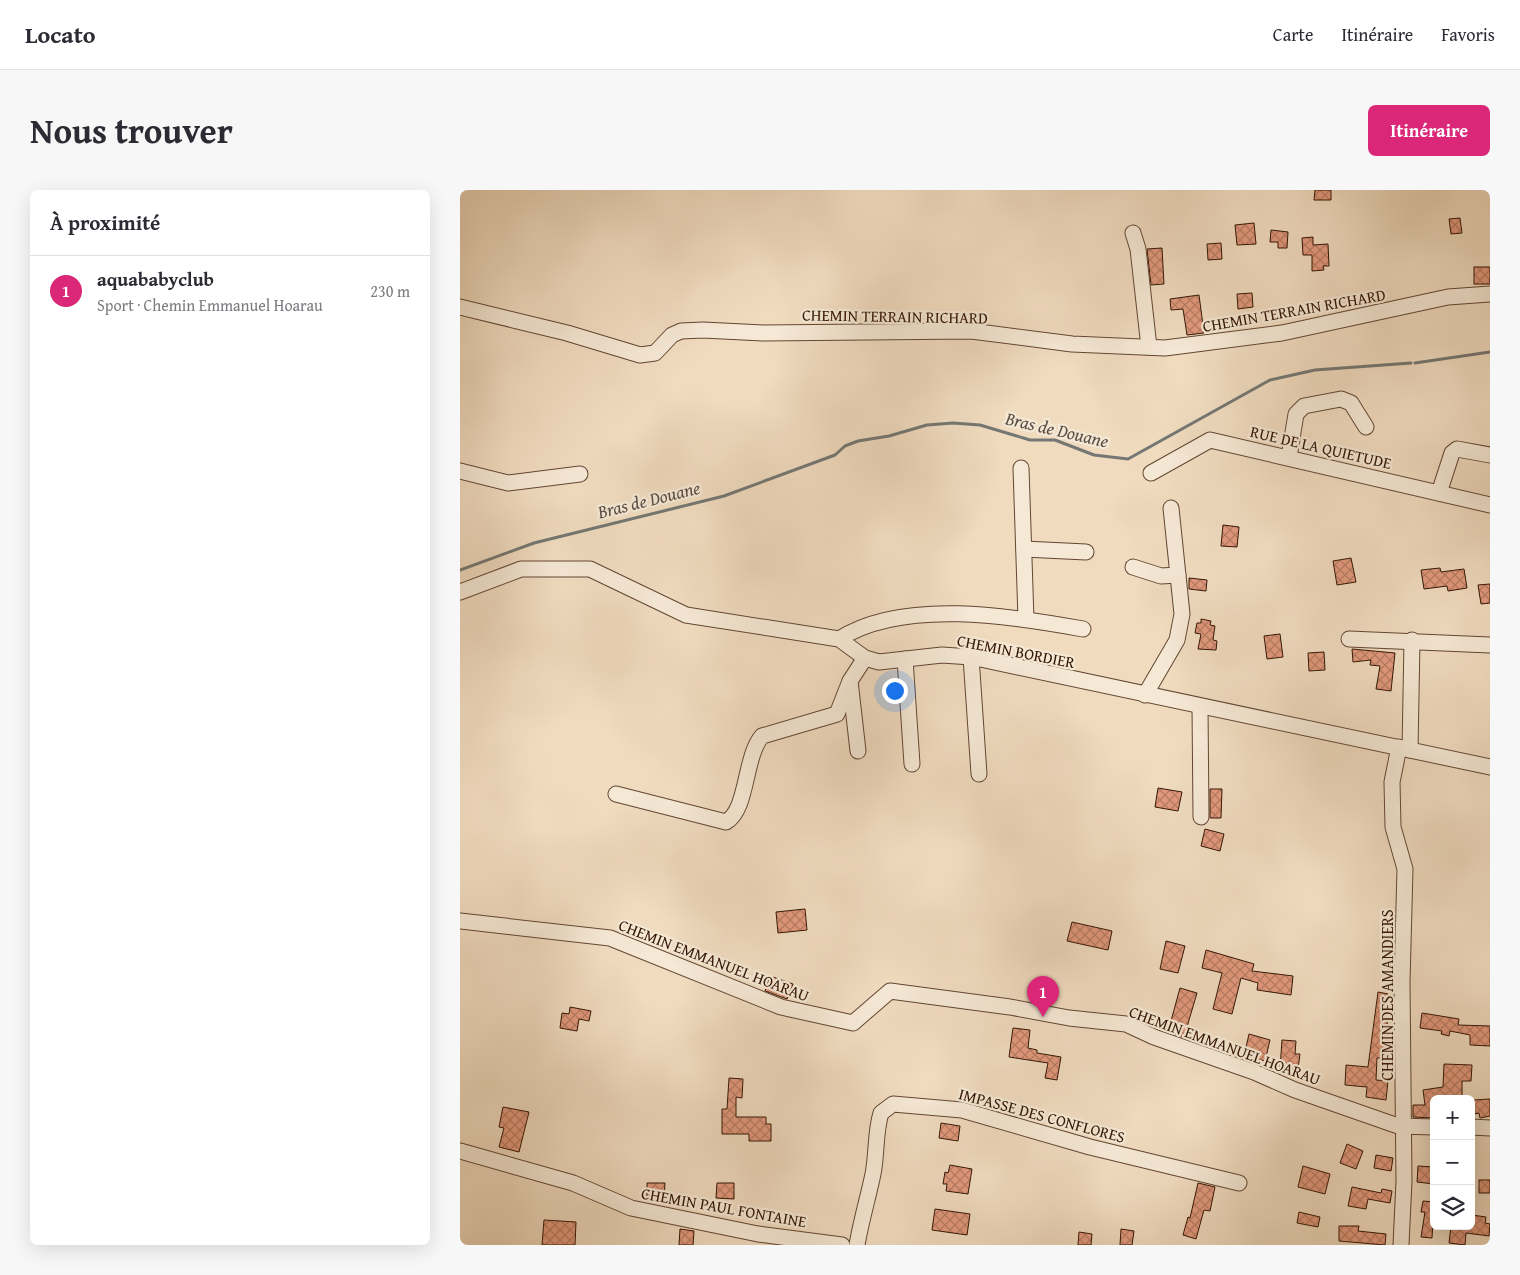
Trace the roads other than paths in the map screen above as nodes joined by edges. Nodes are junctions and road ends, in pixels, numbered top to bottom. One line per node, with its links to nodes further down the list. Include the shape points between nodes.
1 (1133, 234): 4 (street, via 1138,249)
2 (1490, 294): 4 (street, CHEMIN TERRAIN RICHARD, via 1448,297 1282,333 1210,344)
3 (460, 307): 4 (street, CHEMIN TERRAIN RICHARD, via 640,355 655,353 672,334 703,330 763,333 971,331 1072,344)
4 (1149, 347)
5 (1366, 427): 7 (street, via 1351,403 1341,398 1304,406 1296,414)
6 (1490, 455): 12 (street, via 1458,449 1452,453)
7 (1289, 457): 10 (street, RUE DE LA QUIETUDE, via 1210,440); 12 (street, RUE DE LA QUIETUDE)
8 (1022, 468): 15 (street)
9 (460, 471): 11 (street, via 508,483)
10 (1150, 473)
11 (580, 474)
12 (1440, 492): 13 (street, RUE DE LA QUIETUDE)
13 (1490, 505)
14 (1171, 508): 18 (street)
15 (1024, 549): 16 (street); 20 (street)
16 (1086, 552)
17 (1133, 567): 18 (street, via 1161,576)
18 (1178, 576): 30 (street, via 1182,614 1178,635)
19 (460, 592): 22 (street, CHEMIN BORDIER, via 521,570 590,569 686,615)
20 (1026, 619): 21 (street); 22 (street, via 936,613 862,626)
21 (1084, 629)
22 (838, 639): 27 (street, CHEMIN BORDIER)
23 (1348, 639): 24 (street)
24 (1412, 640): 25 (street); 32 (street, CHEMIN DES AMANDIERS)
25 (1490, 645)
26 (971, 657): 28 (street, CHEMIN BORDIER, via 942,655); 30 (street, CHEMIN BORDIER); 36 (street)
27 (865, 658): 28 (street, CHEMIN BORDIER, via 879,662); 29 (street)
28 (905, 659): 34 (street)
29 (850, 681): 33 (street); 37 (street, via 837,714 762,736 753,750 738,805 732,819 726,822)
30 (1145, 696): 31 (street, CHEMIN BORDIER)
31 (1200, 707): 32 (street, CHEMIN BORDIER); 38 (street)
32 (1404, 749): 35 (street, CHEMIN BORDIER); 40 (street, CHEMIN DES AMANDIERS, via 1392,782 1393,827 1405,869 1402,982)
33 (858, 751)
34 (912, 764)
35 (1490, 767)
36 (980, 774)
37 (616, 794)
38 (1202, 817)
39 (460, 921): 40 (street, CHEMIN EMMANUEL HOARAU, via 610,938 781,1007 853,1023 890,992 1126,1024 1295,1090)
40 (1404, 1126): 41 (street, CHEMIN EMMANUEL HOARAU); 48 (street, CHEMIN DES AMANDIERS)
41 (1430, 1126)
42 (1475, 1128): 43 (street)
43 (1490, 1128)
44 (460, 1151): 46 (street, CHEMIN PAUL FONTAINE, via 573,1183 631,1208 758,1234)
45 (1239, 1183): 47 (street, IMPASSE DES CONFLORES, via 1090,1147 962,1110 893,1104 881,1112 878,1122 873,1172)
46 (842, 1245)
47 (857, 1245)
48 (1401, 1245)

